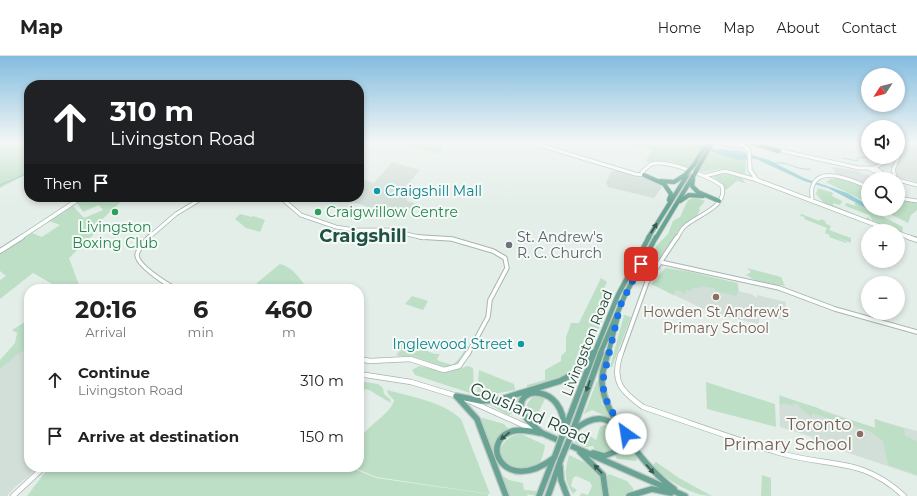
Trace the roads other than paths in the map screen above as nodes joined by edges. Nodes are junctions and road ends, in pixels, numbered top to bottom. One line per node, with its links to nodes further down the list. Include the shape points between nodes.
1 (603, 164): 13 (street)
2 (655, 164): 13 (street, via 648,166)
3 (662, 164): 15 (street)
4 (695, 164): 14 (main road, Livingston Road, bridge)
5 (698, 164): 14 (main road, Livingston Road, bridge)
6 (750, 164): 17 (main road, via 750,170)
7 (839, 164): 9 (street)
8 (881, 165): 9 (street); 11 (street)
9 (872, 168): 11 (street); 12 (street, via 871,171)
10 (725, 171): 15 (street); 16 (street, via 712,175); 17 (street)
11 (880, 171)
12 (874, 172)
13 (643, 174): 14 (main road, via 672,182); 29 (main road, via 669,188 671,194)
14 (691, 174): 21 (main road, via 692,186); 29 (main road, Livingston Road); 30 (main road, Livingston Road)
15 (705, 176): 16 (street)
16 (714, 180): 24 (street, via 723,188)
17 (757, 180): 22 (main road)
18 (905, 181): 19 (street)
19 (917, 184)
20 (861, 185): 22 (street, via 833,176 823,177 812,189)
21 (706, 196): 24 (main road); 30 (main road, via 685,196)
22 (814, 199): 31 (main road)
23 (905, 199): 25 (street)
24 (719, 201): 35 (street, via 684,227)
25 (917, 201)
26 (74, 202): 34 (main road)
27 (192, 202): 36 (street, via 140,246 137,257 140,264)
28 (286, 202): 40 (street, via 302,214 336,227 389,230 425,238 452,239 493,251 505,258 507,268 490,300 488,317 459,366 444,370 410,358)
29 (666, 207): 39 (main road, Livingston Road, one-way to 29, via 645,243)
30 (674, 207): 37 (main road, Livingston Road)
31 (874, 224)
32 (905, 236): 33 (main road)
33 (917, 240)
34 (0, 251)
35 (660, 262): 38 (street, via 779,288 835,309); 61 (street, via 647,282 617,364 618,382 624,393 642,407 780,453 843,463 864,470 883,478)
36 (168, 284)
37 (620, 306): 45 (main road, Livingston Road, one-way to 45); 60 (main road, one-way to 60, via 602,375 604,397 651,471)
38 (917, 332)
39 (598, 342): 42 (main road, via 577,372 560,381 498,400 481,401); 43 (main road, Livingston Road)
40 (364, 360)
41 (364, 375): 42 (street, Cousland Road, via 411,382)
42 (456, 396): 44 (street, Cousland Road); 53 (main road, via 477,419)
43 (564, 432): 44 (main road, via 559,405 550,395 537,391 525,396 520,407 525,419); 47 (main road, Livingston Road, bridge)
44 (542, 433): 46 (main road, Cousland Road); 50 (main road, one-way to 50, via 516,430 500,440 496,454 499,467)
45 (570, 436): 46 (main road, via 582,423 599,418 612,423 621,435 617,451 608,455); 48 (main road, Livingston Road, bridge)
46 (576, 448): 57 (main road, one-way to 46, via 603,475); 60 (main road, Cousland Road)
47 (554, 457): 51 (main road); 54 (main road, Livingston Road)
48 (561, 461): 55 (main road, Livingston Road); 56 (main road, via 561,480)
49 (39, 472): 52 (street)
50 (504, 473)
51 (533, 477)
52 (14, 496)
53 (506, 496)
54 (539, 496)
55 (548, 496)
56 (567, 496)
57 (606, 496)
58 (629, 496): 59 (main road, via 652,489)
59 (680, 496)
60 (686, 496)
61 (904, 496)

